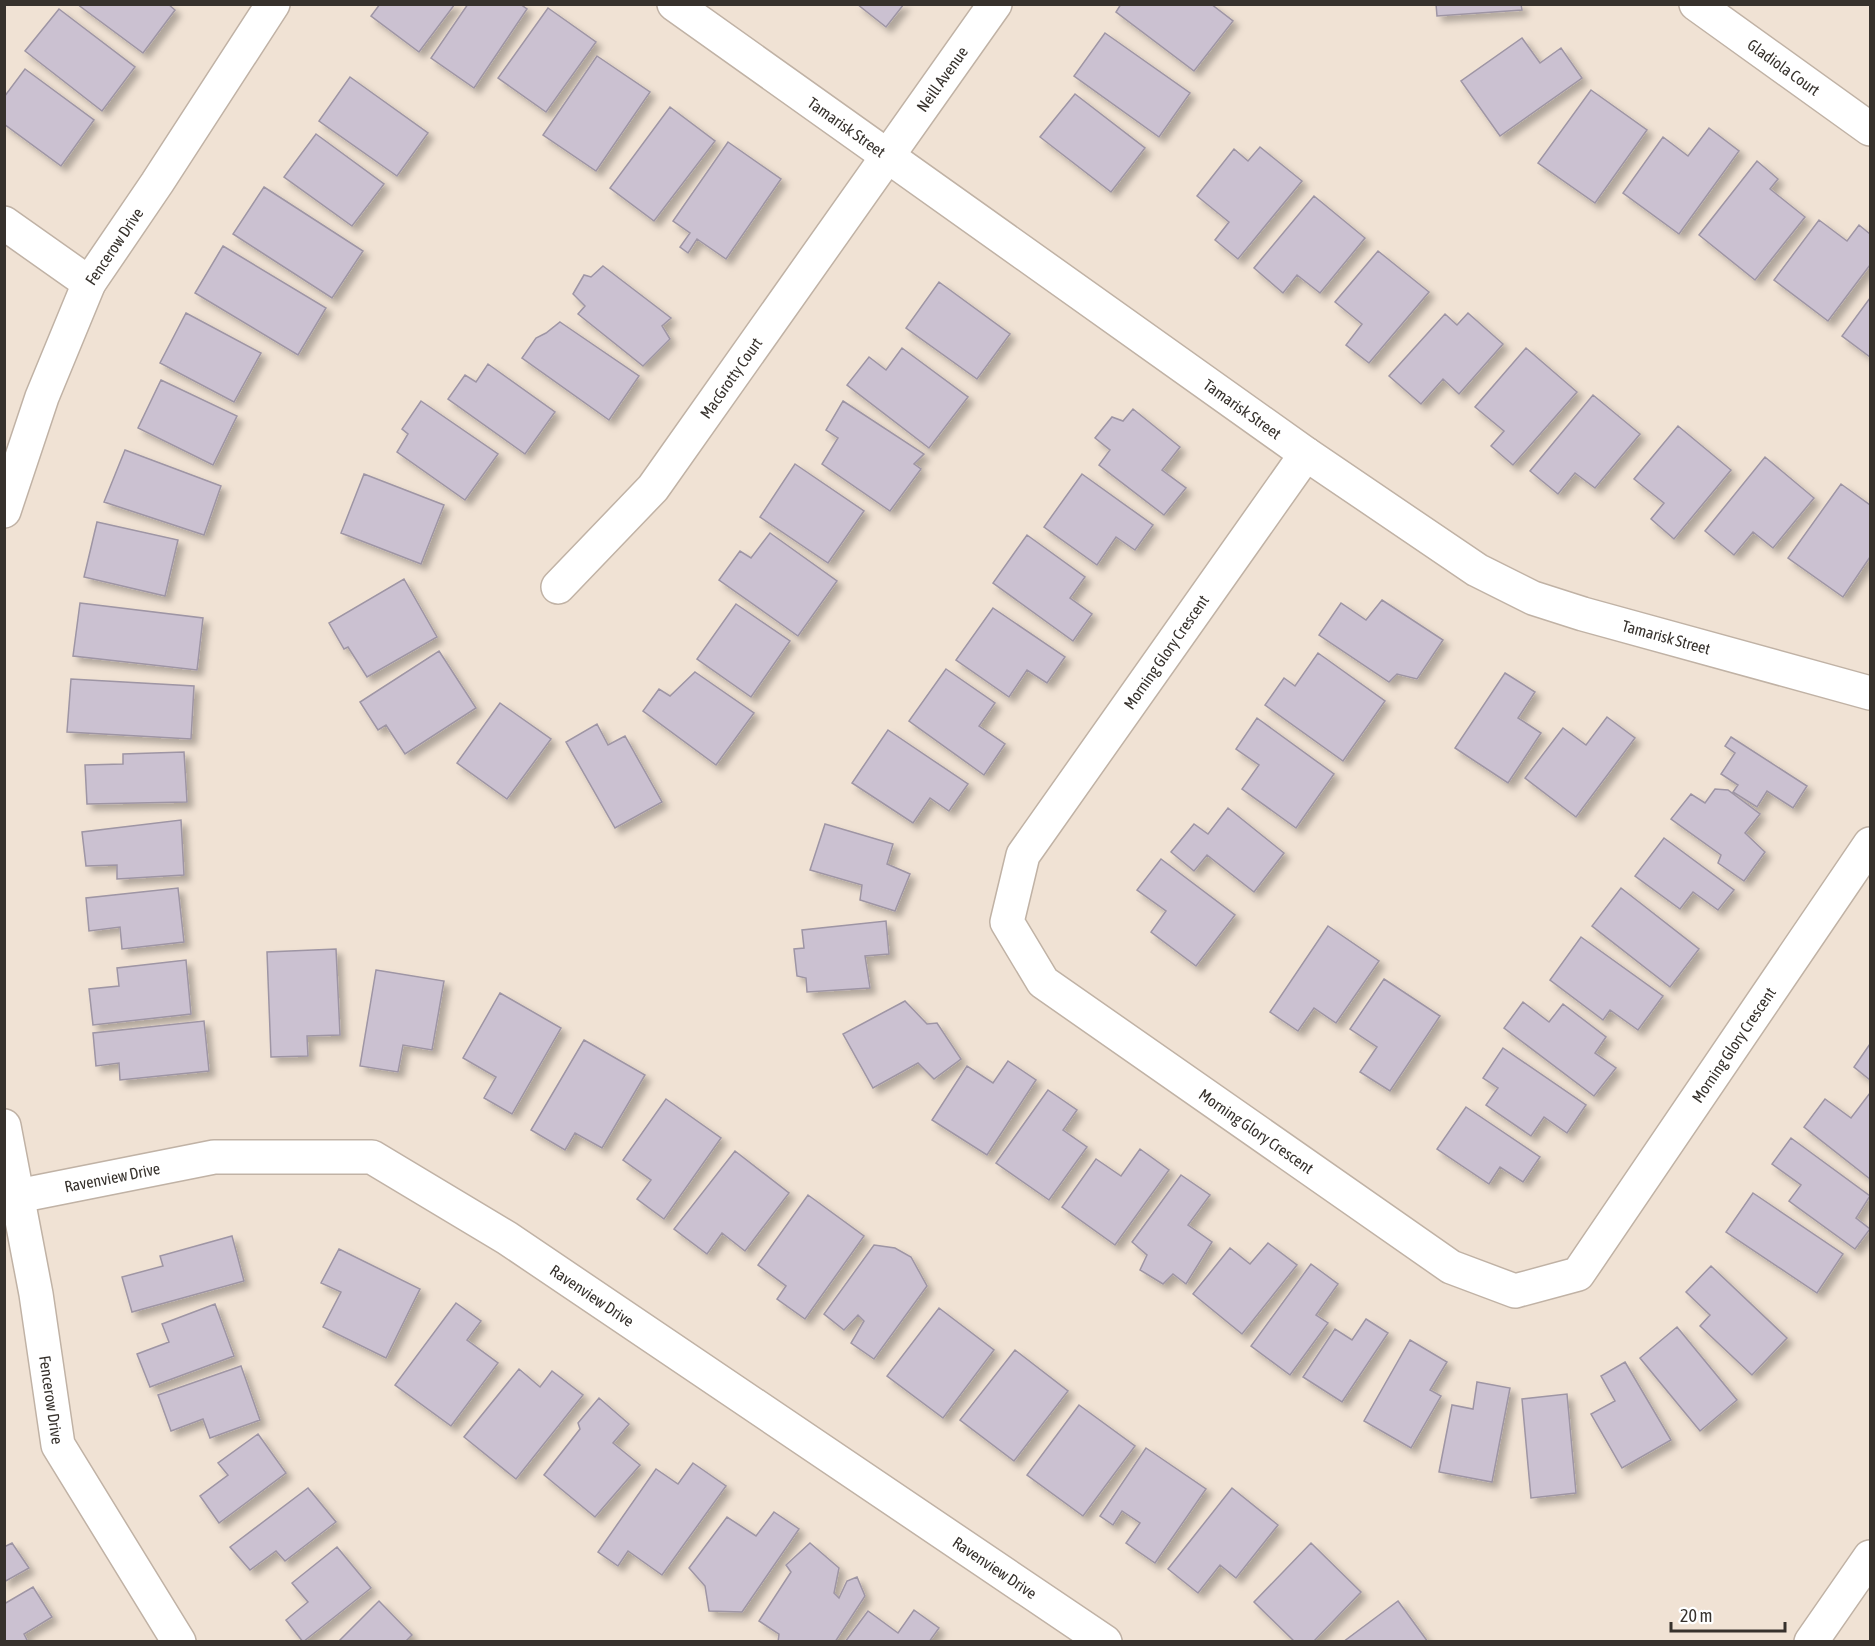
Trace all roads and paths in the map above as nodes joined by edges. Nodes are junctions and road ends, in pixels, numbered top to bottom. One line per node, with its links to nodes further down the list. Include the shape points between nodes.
1 (273, 4): 8 (street, Fencerow Drive, via 158,183)
2 (674, 4): 6 (street, Tamarisk Street)
3 (995, 4): 6 (street, Neill Avenue)
4 (1696, 4): 5 (street, Gladiola Court)
5 (1870, 129)
6 (888, 155): 9 (street, Tamarisk Street); 11 (street, MacGrotty Court, via 653,488)
7 (4, 223): 8 (street)
8 (88, 283): 10 (street, Fencerow Drive, via 42,397)
9 (1306, 454): 12 (street, Tamarisk Street, via 1477,570 1533,598); 13 (street, Morning Glory Crescent, via 1023,855 1007,922 1043,982 1451,1267 1515,1291 1578,1274)
10 (4, 511)
11 (558, 587)
12 (1870, 693)
13 (1870, 844)
14 (4, 1126): 15 (street, Fencerow Drive)
15 (18, 1197): 17 (street, Fencerow Drive, via 58,1445); 18 (street, Ravenview Drive, via 214,1157 372,1157 507,1238)
16 (1870, 1557): 19 (street)
17 (179, 1641)
18 (1105, 1641)
19 (1811, 1641)

